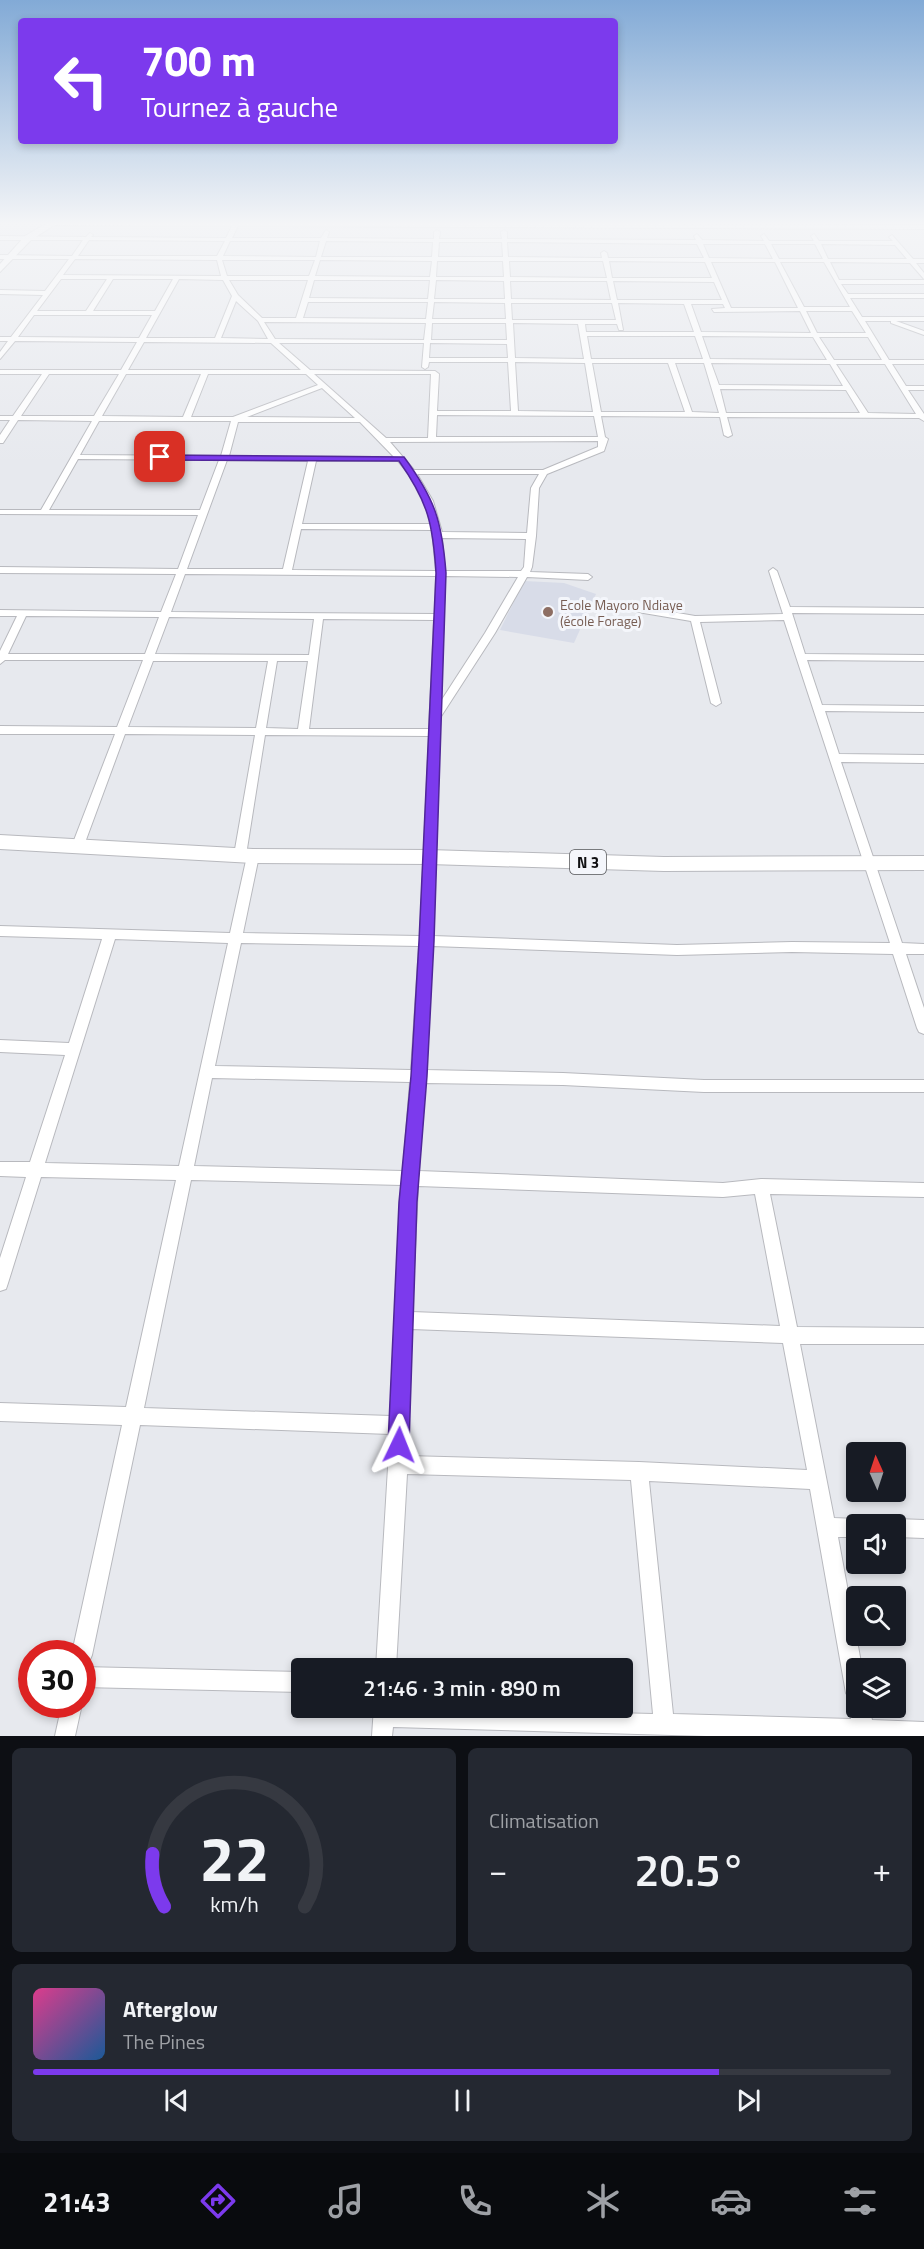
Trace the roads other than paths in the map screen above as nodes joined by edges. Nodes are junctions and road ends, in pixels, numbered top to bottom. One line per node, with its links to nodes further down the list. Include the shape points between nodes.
1 (40, 303): 20 (street)
2 (95, 303): 18 (street)
3 (163, 303): 19 (street)
4 (232, 303): 39 (street)
5 (242, 303): 24 (street)
6 (304, 303): 25 (street)
7 (431, 303): 26 (street)
8 (508, 303): 27 (street)
9 (615, 303): 29 (street)
10 (633, 303): 14 (street)
11 (726, 303): 15 (street)
12 (800, 303): 16 (street)
13 (850, 303): 17 (street)
14 (688, 306): 15 (street); 33 (street)
15 (727, 306): 16 (street)
16 (803, 309): 17 (street); 34 (street)
17 (854, 309): 21 (street)
18 (89, 312): 19 (street); 20 (street)
19 (158, 312): 38 (street)
20 (33, 313): 37 (street)
21 (860, 319): 22 (street); 35 (street)
22 (884, 319): 23 (street); 30 (street)
23 (924, 319)
24 (260, 320): 25 (street); 40 (street)
25 (299, 320): 26 (street)
26 (429, 321): 27 (street); 41 (street)
27 (509, 321): 28 (street); 42 (street)
28 (581, 321): 29 (street); 31 (street)
29 (620, 322): 32 (street)
30 (924, 333)
31 (583, 334): 32 (street); 46 (street)
32 (622, 334): 33 (street)
33 (698, 334): 34 (street); 48 (street)
34 (815, 335): 35 (street); 49 (street)
35 (871, 335): 50 (street)
36 (0, 339): 37 (street)
37 (13, 339): 38 (street); 43 (street)
38 (142, 340): 39 (street); 54 (street)
39 (217, 341): 40 (street)
40 (273, 341): 41 (street); 56 (street)
41 (427, 342): 42 (street); 44 (street)
42 (511, 342): 45 (street)
43 (0, 357)
44 (425, 360): 45 (street); 57 (street)
45 (512, 360): 46 (street); 64 (street)
46 (590, 361): 47 (street); 65 (street)
47 (671, 361): 48 (street); 67 (street)
48 (707, 361): 49 (street); 59 (street)
49 (831, 362): 50 (street); 60 (street)
50 (886, 362): 51 (street); 61 (street)
51 (924, 362)
52 (0, 372): 53 (street)
53 (46, 372): 54 (street); 71 (street)
54 (124, 372): 55 (street); 72 (street)
55 (206, 372): 56 (street); 73 (street)
56 (307, 372): 57 (street); 58 (street)
57 (424, 372): 63 (street, via 436,374)
58 (322, 386): 74 (street); 75 (street)
59 (716, 387): 60 (street); 68 (street)
60 (847, 388): 66 (street)
61 (902, 388): 62 (street); 69 (street)
62 (924, 388)
63 (433, 413): 64 (street); 77 (street)
64 (515, 414): 65 (street)
65 (599, 415): 67 (street); 78 (street)
66 (865, 415): 68 (street); 69 (street)
67 (690, 416): 68 (street)
68 (722, 416): 76 (street)
69 (923, 417)
70 (0, 418): 71 (street)
71 (15, 418): 72 (street); 80 (street)
72 (98, 418): 73 (street); 81 (street)
73 (186, 419): 74 (street)
74 (235, 419): 75 (street); 82 (street)
75 (360, 420): 79 (street)
76 (728, 435)
77 (432, 438): 78 (street); 79 (street)
78 (604, 439): 86 (street, via 602,449)
79 (384, 440): 84 (street)
80 (0, 441)
81 (76, 457): 82 (street); 88 (street)
82 (224, 458): 83 (street); 89 (street)
83 (313, 458): 84 (street); 90 (street)
84 (401, 459): 85 (street)
85 (412, 472): 86 (street); 91 (street, via 429,501)
86 (544, 472): 92 (street, via 535,488)
87 (0, 512): 88 (street)
88 (44, 512): 89 (street)
89 (202, 513): 95 (street)
90 (297, 526): 91 (street); 96 (street)
91 (437, 531): 92 (street); 97 (street)
92 (532, 536): 98 (street)
93 (0, 570): 95 (street)
94 (773, 571): 104 (street)
95 (180, 572): 96 (street); 105 (street)
96 (287, 572): 97 (street)
97 (441, 573): 98 (street); 107 (street)
98 (524, 574): 99 (street); 118 (street)
99 (588, 578)
100 (608, 604): 108 (street)
101 (924, 611): 104 (street)
102 (0, 613): 103 (street)
103 (23, 613): 105 (street); 111 (street)
104 (787, 613): 108 (street); 110 (street)
105 (164, 615): 106 (street); 109 (street)
106 (319, 616): 107 (street); 113 (street)
107 (439, 617): 118 (street)
108 (695, 619): 115 (street)
109 (148, 657): 111 (street); 112 (street); 120 (street)
110 (802, 657): 114 (street); 116 (street)
111 (1, 658)
112 (273, 658): 113 (street); 121 (street)
113 (314, 658): 122 (street)
114 (924, 658)
115 (716, 703)
116 (818, 708): 117 (street); 124 (street)
117 (924, 709)
118 (435, 717): 123 (street)
119 (0, 730): 120 (street)
120 (119, 731): 121 (street); 127 (street)
121 (259, 732): 122 (street); 128 (street)
122 (303, 732): 123 (street)
123 (435, 733): 129 (street)
124 (835, 758): 125 (street); 130 (street)
125 (924, 759)
126 (0, 842): 127 (main road, N 3)
127 (77, 848): 128 (main road, N 3)
128 (246, 856): 129 (main road, N 3); 134 (street)
129 (429, 857): 130 (main road, N 3, via 664,864); 135 (street)
130 (869, 862): 131 (main road, N 3); 136 (street)
131 (924, 863)
132 (0, 931): 133 (street)
133 (110, 934): 134 (street); 140 (street)
134 (234, 938): 135 (street); 141 (street)
135 (426, 941): 136 (street, via 678,950); 142 (street)
136 (898, 949): 137 (street); 138 (street)
137 (924, 949)
138 (924, 1028)
139 (0, 1046): 140 (street)
140 (74, 1049): 145 (street)
141 (206, 1072): 142 (street); 146 (street)
142 (419, 1076): 143 (street, via 704,1086); 147 (street)
143 (924, 1086)
144 (0, 1169): 145 (street)
145 (36, 1170): 146 (street); 150 (street)
146 (185, 1173): 147 (street); 155 (street)
147 (410, 1178): 148 (street, via 723,1190); 151 (street)
148 (761, 1186): 149 (street); 152 (street)
149 (924, 1190)
150 (0, 1283)
151 (403, 1320): 152 (street); 156 (street)
152 (789, 1335): 153 (street); 159 (street)
153 (924, 1336)
154 (0, 1412): 155 (street)
155 (133, 1416): 156 (street); 164 (street)
156 (399, 1425): 157 (street)
157 (398, 1466): 158 (street); 165 (street)
158 (639, 1471): 159 (street); 172 (street)
159 (818, 1480): 160 (street)
160 (826, 1527): 161 (street); 166 (street)
161 (846, 1528)
162 (906, 1528): 163 (street)
163 (924, 1529)
164 (85, 1640)
165 (387, 1658)
166 (850, 1658)
167 (96, 1677): 168 (street)
168 (291, 1682)
169 (69, 1718): 175 (street)
170 (861, 1718): 174 (street)
171 (383, 1720): 172 (street)
172 (664, 1724): 174 (street)
173 (924, 1732): 174 (street)
174 (864, 1733)
175 (65, 1736)

